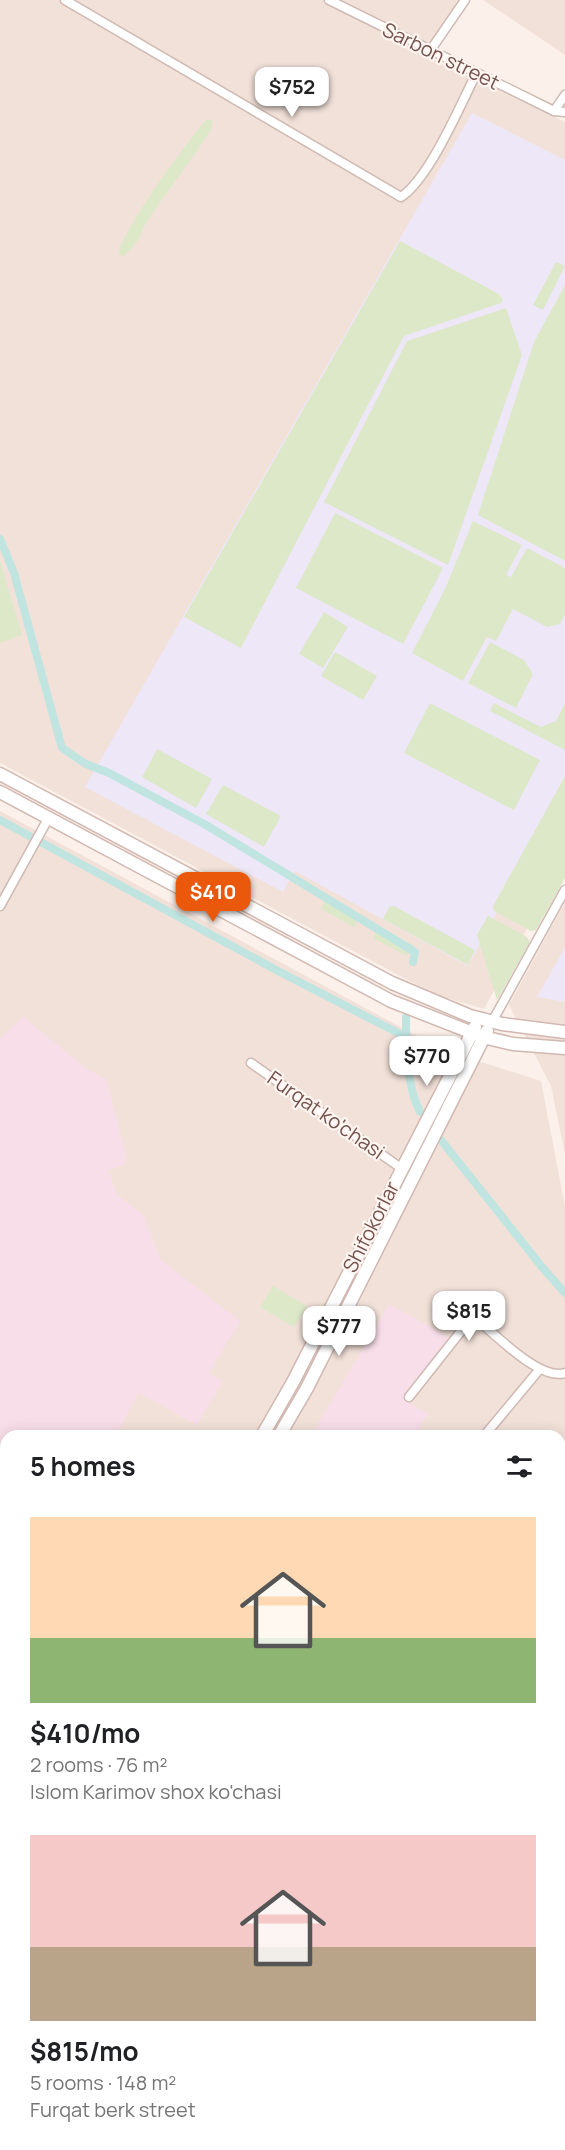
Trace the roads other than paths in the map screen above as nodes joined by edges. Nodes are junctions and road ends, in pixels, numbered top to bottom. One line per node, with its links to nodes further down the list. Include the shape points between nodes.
1 (65, 0): 5 (street, via 401,197 412,190 452,125)
2 (328, 0): 4 (street, Sarbon street)
3 (465, 0): 4 (street)
4 (430, 51): 5 (street, Sarbon street)
5 (476, 74): 7 (street, Sarbon street)
6 (564, 97): 7 (street)
7 (554, 111): 8 (street)
8 (565, 112)
9 (0, 774): 14 (main road, via 392,983)
10 (0, 792): 11 (main road)
11 (48, 818): 13 (street); 17 (main road, via 381,996)
12 (565, 890): 15 (street)
13 (0, 906)
14 (478, 1019): 15 (main road); 17 (main road, Shifokorlar)
15 (492, 1022): 16 (main road); 17 (main road, Shifokorlar)
16 (565, 1032)
17 (477, 1035): 18 (main road, via 513,1044); 20 (main road, Shifokorlar); 25 (main road, Shifokorlar, via 318,1367)
18 (565, 1048)
19 (251, 1063): 20 (street, Furqat ko'chasi)
20 (401, 1168): 24 (main road, Shifokorlar)
21 (538, 1370): 22 (street); 23 (street, via 473,1316); 26 (street)
22 (565, 1373)
23 (409, 1397)
24 (265, 1430)
25 (282, 1430)
26 (489, 1430)

